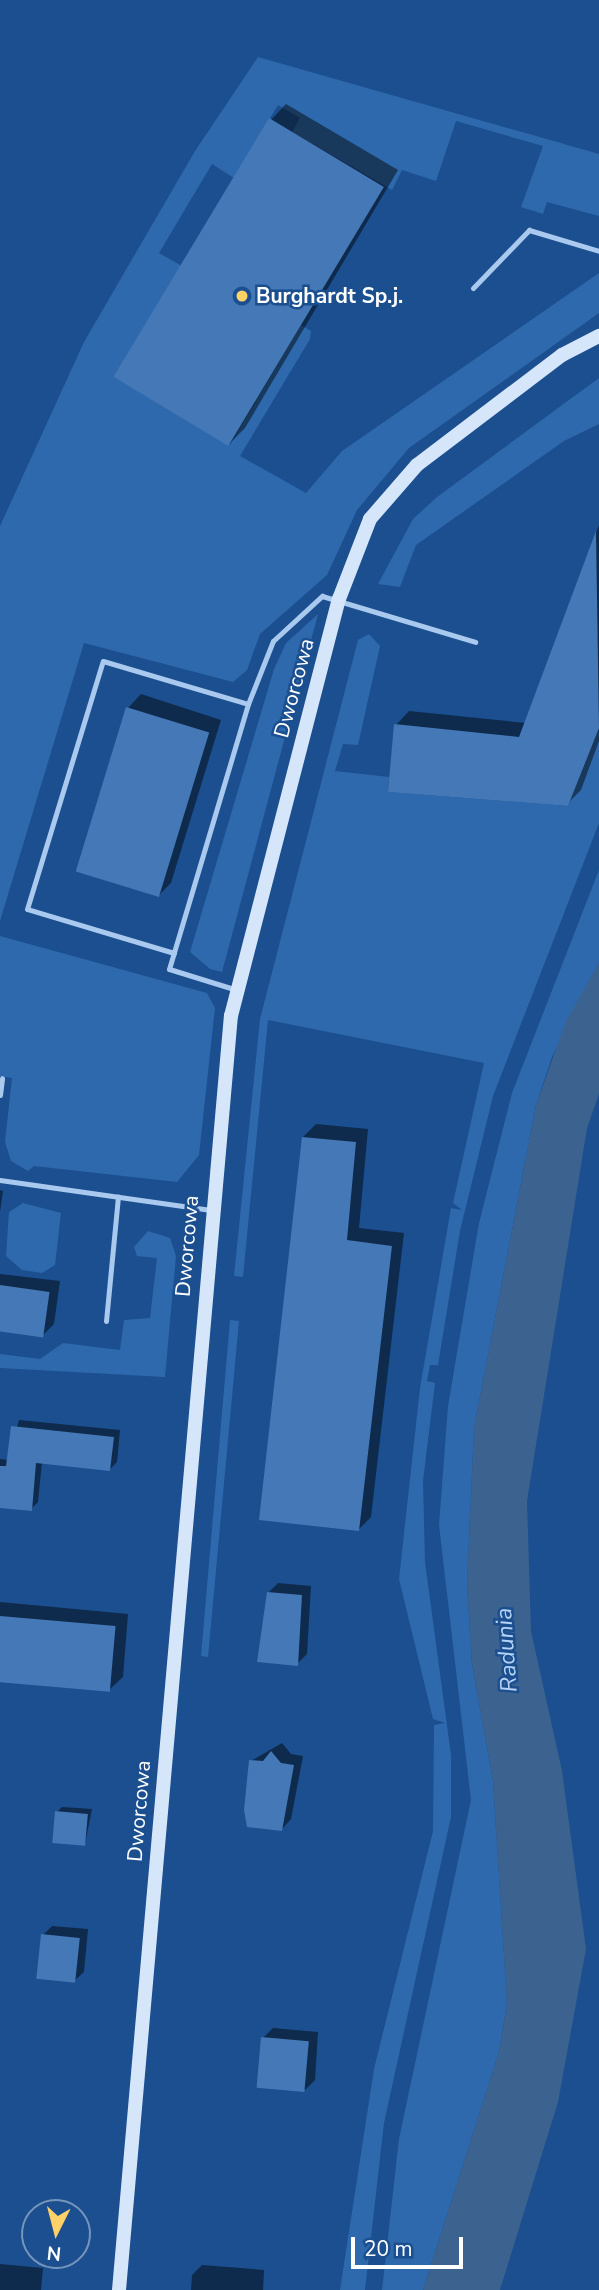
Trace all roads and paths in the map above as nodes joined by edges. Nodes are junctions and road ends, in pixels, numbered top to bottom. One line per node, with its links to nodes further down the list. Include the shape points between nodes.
1 (599, 251): 2 (lane, via 529,230)
2 (473, 288)
3 (599, 336): 4 (street, Dworcowa, via 562,355 401,480 370,519)
4 (339, 599): 5 (lane); 6 (lane, via 322,596 283,629); 8 (street, Dworcowa)
5 (475, 642)
6 (248, 704): 7 (lane); 7 (lane, via 103,661 27,909)
7 (174, 953): 8 (lane, via 169,969)
8 (237, 990): 13 (street, Dworcowa)
9 (2, 1078): 10 (lane)
10 (0, 1095)
11 (0, 1180): 12 (lane)
12 (118, 1197): 13 (lane); 14 (lane)
13 (211, 1210): 15 (street, Dworcowa)
14 (106, 1321)
15 (119, 2290)

